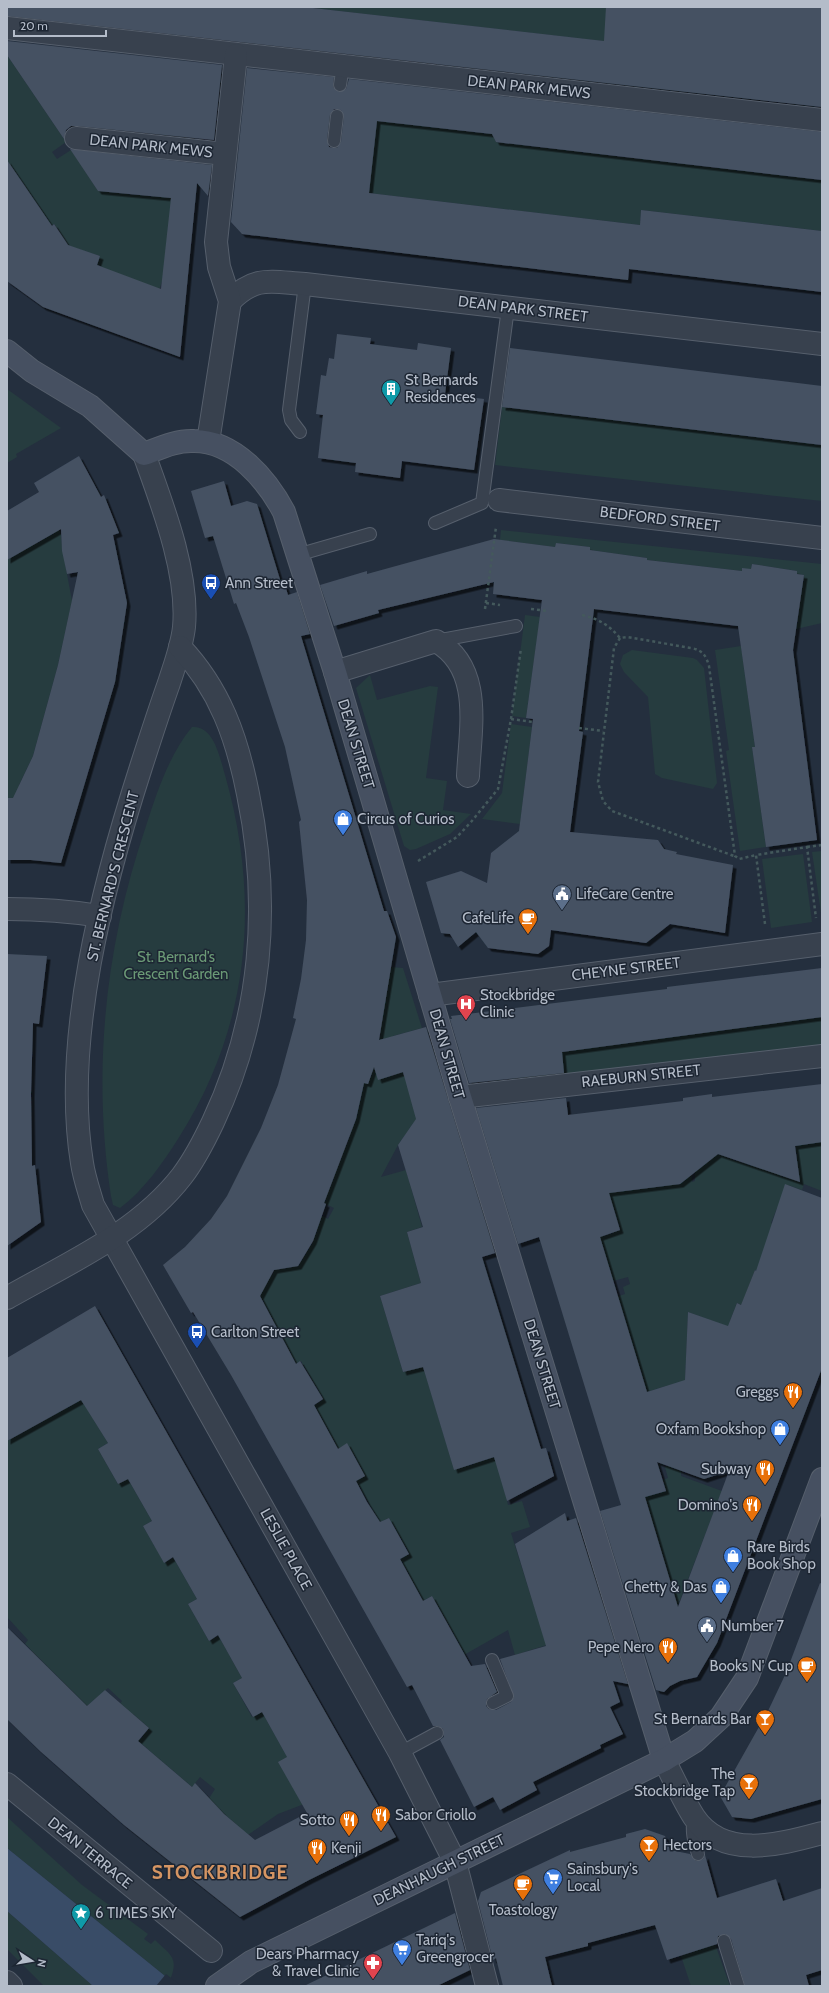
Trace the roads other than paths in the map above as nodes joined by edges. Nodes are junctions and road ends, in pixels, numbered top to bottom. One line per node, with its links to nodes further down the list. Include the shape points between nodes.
1 (7, 28): 2 (street, DEAN PARK MEWS)
2 (236, 55): 4 (street, DEAN PARK MEWS, via 341,76); 7 (street, DEAN PARK MEWS)
3 (337, 116): 6 (lane)
4 (822, 120)
5 (76, 138): 7 (street, DEAN PARK MEWS)
6 (334, 141)
7 (225, 154): 9 (street, DEAN PARK MEWS, via 217,251 219,267)
8 (305, 284): 9 (street, DEAN PARK STREET, via 262,282 249,285); 10 (street, DEAN PARK STREET); 13 (lane, via 289,410 291,420)
9 (230, 301): 14 (street)
10 (508, 308): 11 (street, DEAN PARK STREET); 17 (lane, via 482,503)
11 (822, 344)
12 (7, 351): 15 (street, via 32,370 90,406)
13 (300, 432)
14 (208, 442): 15 (street, DEAN STREET, via 184,441); 20 (street, DEAN STREET, via 245,462 274,493 284,512)
15 (144, 454): 23 (street, ST. BERNARD'S CRESCENT, via 169,525 177,562 184,625)
16 (499, 500): 19 (street, BEDFORD STREET)
17 (435, 523)
18 (370, 534): 20 (lane)
19 (822, 538)
20 (297, 555): 24 (street, DEAN STREET)
21 (516, 626): 22 (lane)
22 (436, 641): 24 (street); 25 (street, via 456,656 471,691)
23 (180, 647): 27 (street, ST. BERNARD'S CRESCENT, via 126,816); 32 (street, via 201,671 218,698 241,761 259,862 259,952 252,1003 240,1052 204,1142 192,1163 170,1190 152,1208)
24 (335, 672): 29 (street, DEAN STREET)
25 (468, 776)
26 (7, 909): 27 (street, via 73,911)
27 (100, 916): 32 (street, ST. BERNARD'S CRESCENT, via 83,1010 78,1058 77,1109 82,1164 93,1205)
28 (821, 944): 29 (street, CHEYNE STREET)
29 (430, 995): 31 (street, DEAN STREET)
30 (822, 1056): 31 (street, RAEBURN STREET)
31 (460, 1097): 39 (street, DEAN STREET)
32 (112, 1238): 33 (street); 38 (street, LESLIE PLACE)
33 (7, 1298)
34 (822, 1479): 39 (street, DEANHAUGH STREET, via 756,1659 745,1682 730,1705 712,1725 686,1748)
35 (492, 1660): 36 (lane, via 507,1696)
36 (493, 1703)
37 (437, 1733): 38 (lane)
38 (400, 1753): 44 (street, LESLIE PLACE)
39 (664, 1760): 41 (street); 44 (street, DEANHAUGH STREET)
40 (7, 1784): 46 (street, DEAN TERRACE)
41 (694, 1818): 42 (street, via 705,1831 715,1837 746,1846 773,1845); 43 (lane, via 692,1833)
42 (822, 1833)
43 (698, 1854)
44 (456, 1862): 49 (street, DEANHAUGH STREET, via 251,1962); 50 (street, LESLIE PLACE)
45 (724, 1941): 51 (lane)
46 (211, 1950)
47 (7, 1982): 48 (street)
48 (11, 1986)
49 (217, 1986)
50 (487, 1986)
51 (738, 1986)

